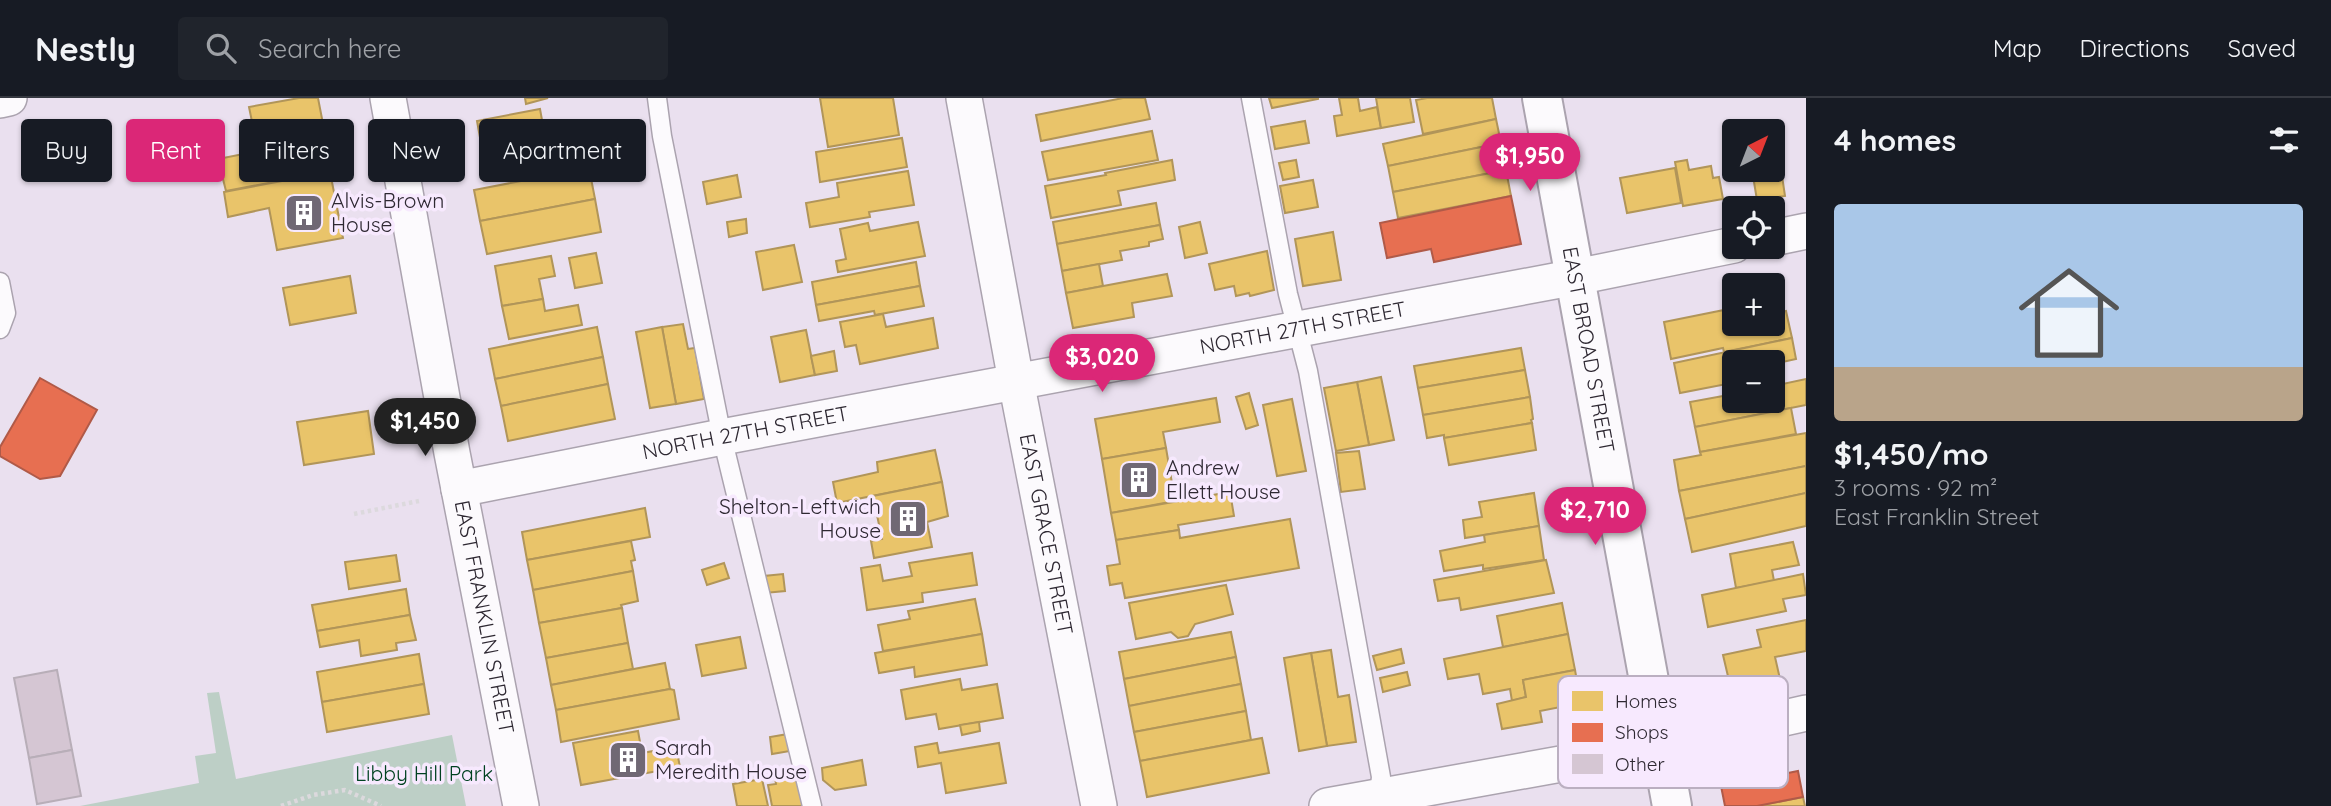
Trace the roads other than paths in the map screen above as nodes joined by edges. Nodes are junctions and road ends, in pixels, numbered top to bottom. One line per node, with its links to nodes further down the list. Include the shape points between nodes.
1 (9, 98): 7 (street)
2 (388, 98): 17 (street, EAST FRANKLIN STREET)
3 (656, 98): 16 (lane)
4 (964, 98): 15 (street, EAST GRACE STREET)
5 (1251, 98): 14 (lane)
6 (1542, 98): 11 (main road, EAST BROAD STREET)
7 (0, 100)
8 (1806, 231): 9 (street)
9 (1785, 235)
10 (1722, 247): 11 (street, NORTH 27TH STREET)
11 (1576, 277): 14 (street, NORTH 27TH STREET); 18 (main road, EAST BROAD STREET)
12 (0, 282): 13 (lane, via 6,313)
13 (0, 329)
14 (1297, 329): 15 (street, NORTH 27TH STREET); 23 (lane, via 1381,777)
15 (1016, 381): 16 (street, NORTH 27TH STREET); 26 (street, EAST GRACE STREET)
16 (722, 437): 17 (street, NORTH 27TH STREET); 25 (lane)
17 (459, 489): 24 (street, EAST FRANKLIN STREET)
18 (1648, 676)
19 (1806, 713): 20 (street)
20 (1788, 717)
21 (1558, 766): 23 (street)
22 (1669, 788): 28 (main road, EAST BROAD STREET)
23 (1378, 801): 27 (street)
24 (521, 806)
25 (813, 806)
26 (1099, 806)
27 (1327, 806)
28 (1672, 806)

